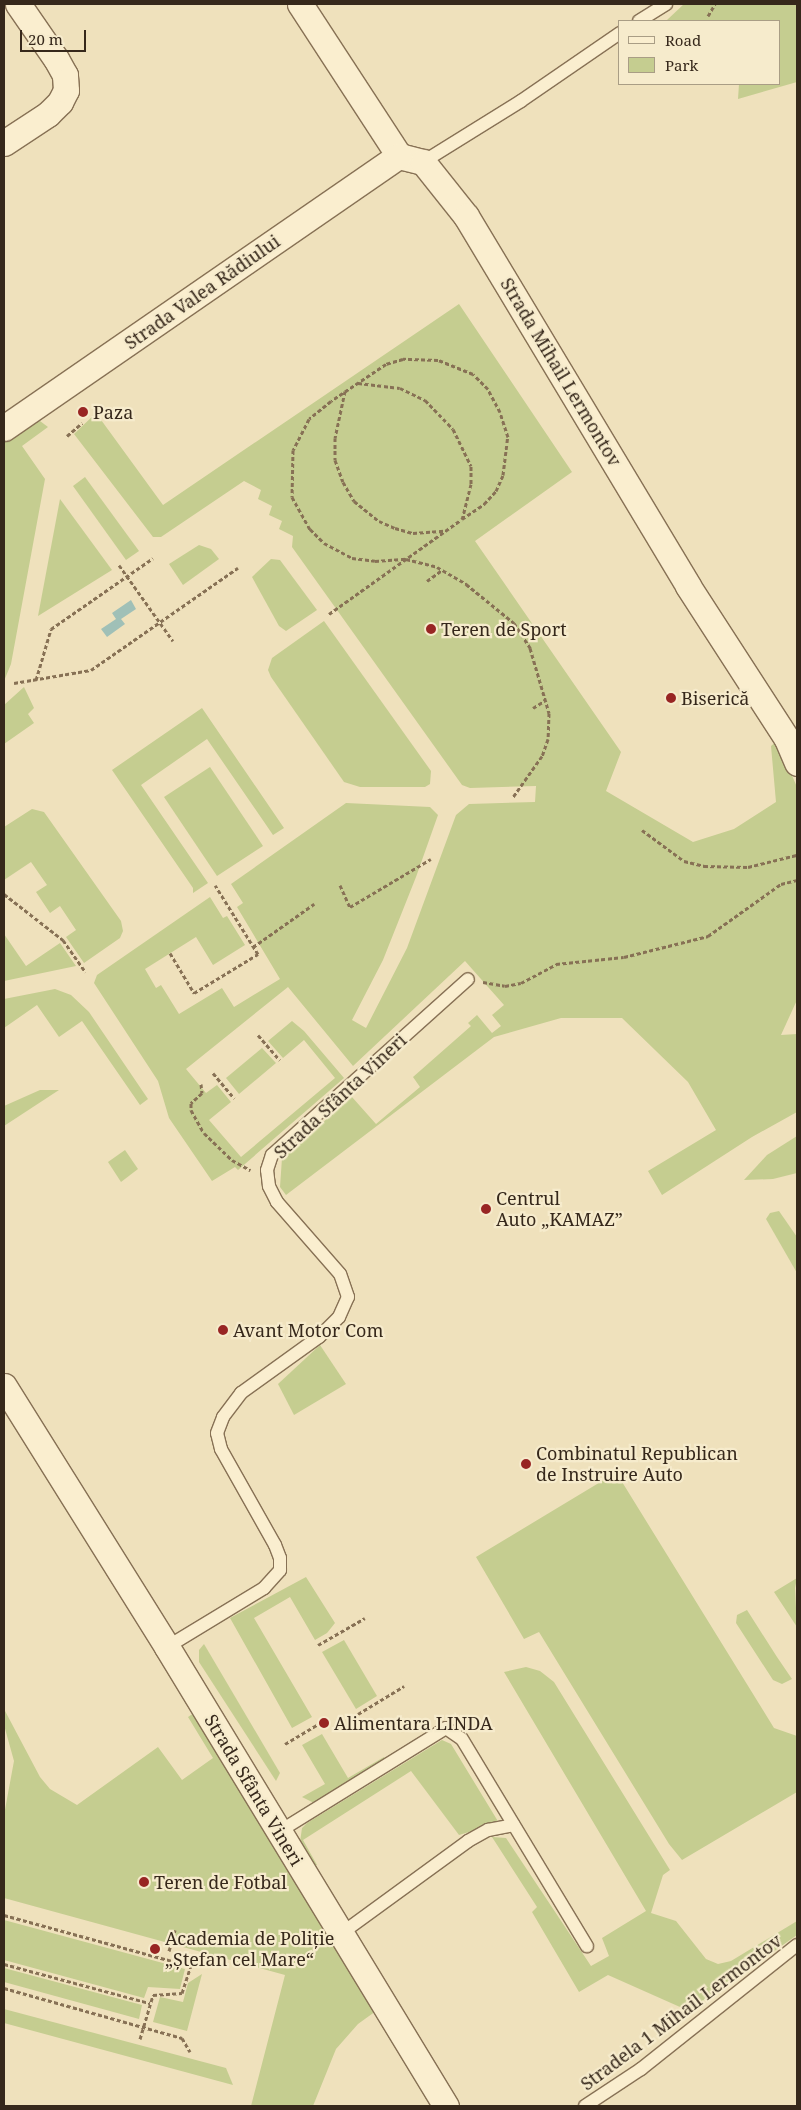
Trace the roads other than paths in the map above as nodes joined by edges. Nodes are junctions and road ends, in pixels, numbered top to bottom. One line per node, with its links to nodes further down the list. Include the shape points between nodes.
1 (18, 4): 6 (street, via 65,75 66,90 48,114)
2 (300, 4): 7 (street)
3 (666, 4): 4 (lane)
4 (641, 20)
5 (618, 35): 8 (lane, via 522,101)
6 (4, 143)
7 (399, 156): 8 (street); 9 (street, Strada Valea Rădiului)
8 (423, 162): 10 (street, Strada Mihail Lermontov, via 466,216 521,304 688,586 787,740)
9 (4, 428)
10 (797, 763)
11 (468, 979): 13 (lane, Strada Sfânta Vineri, via 272,1155 267,1170 269,1186 277,1202 340,1274 348,1297 339,1317 320,1337 241,1394 223,1417 217,1433 221,1449 275,1545 280,1570 264,1588)
12 (4, 1386): 13 (street, Strada Sfânta Vineri)
13 (167, 1647): 15 (street, Strada Sfânta Vineri)
14 (514, 1824): 15 (lane, via 462,1739 446,1728); 16 (lane, via 488,1830 468,1840); 18 (lane)
15 (280, 1831): 16 (street, Strada Sfânta Vineri)
16 (342, 1934): 19 (street, Strada Sfânta Vineri)
17 (797, 1945): 20 (lane, Stradela 1 Mihail Lermontov, via 641,2068)
18 (587, 1946)
19 (446, 2106)
20 (585, 2106)

